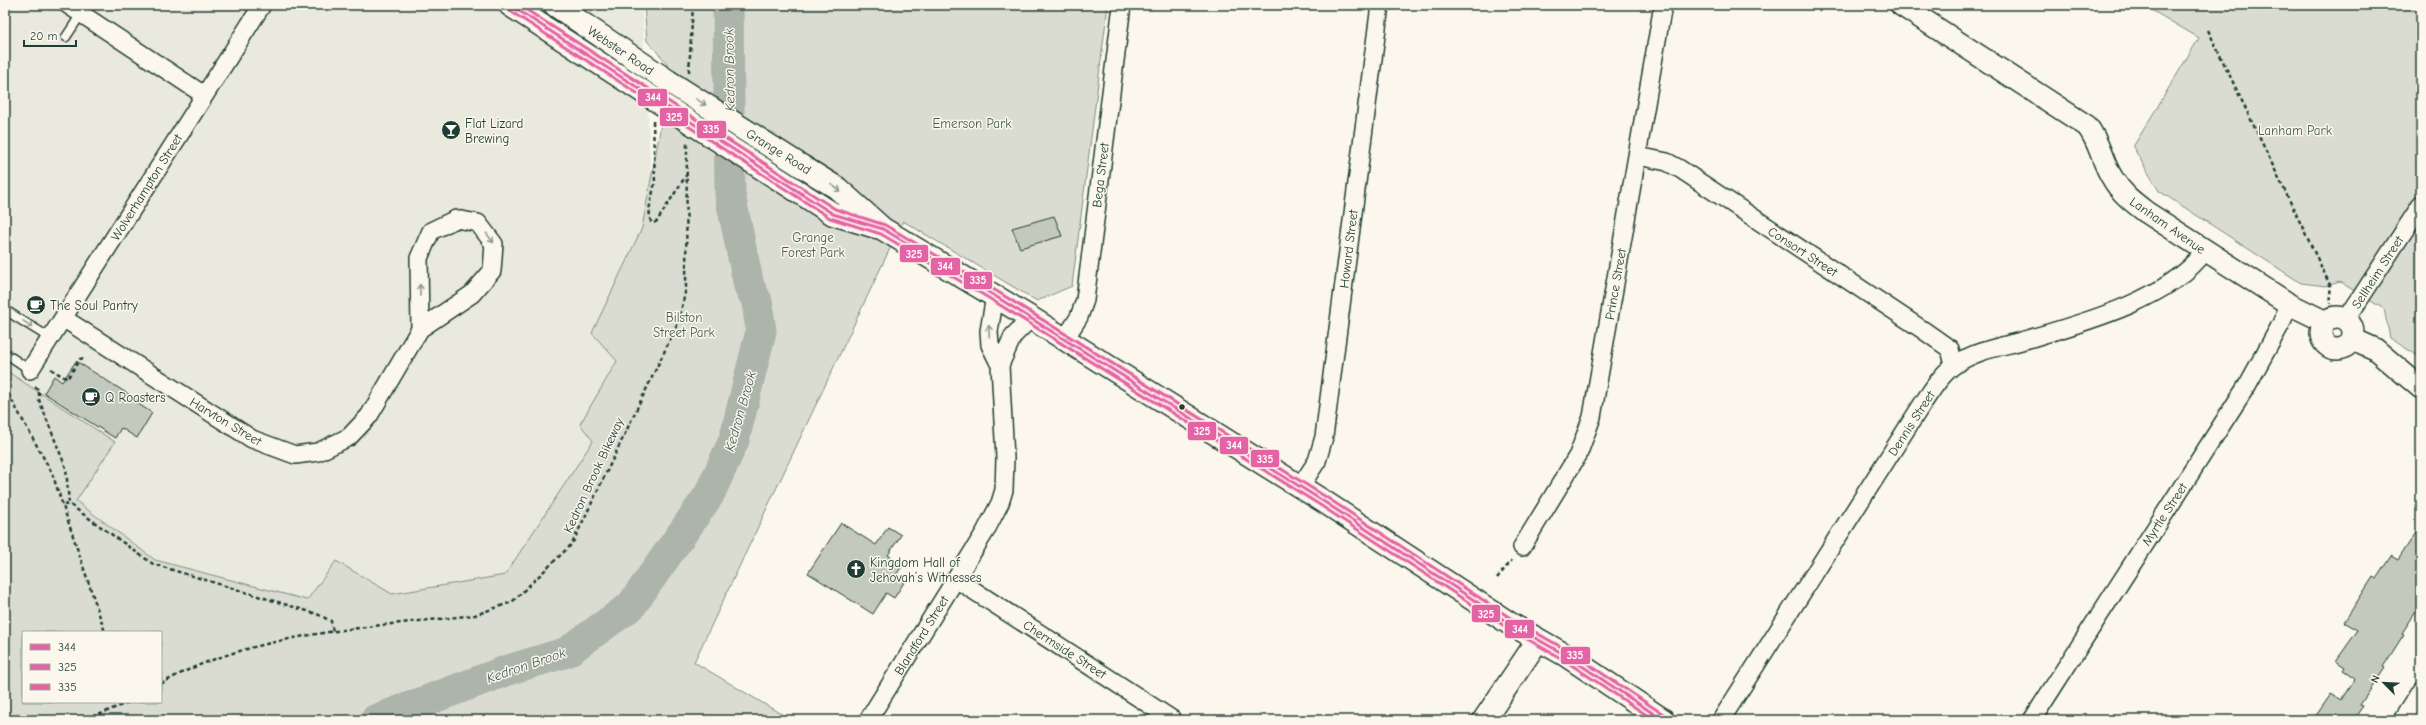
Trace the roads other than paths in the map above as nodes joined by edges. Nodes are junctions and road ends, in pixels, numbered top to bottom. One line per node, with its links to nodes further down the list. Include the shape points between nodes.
1 (262, 5): 11 (street, Wolverhampton Street)
2 (510, 5): 13 (main road, Webster Road, bridge, via 659,113)
3 (555, 5): 10 (main road, Webster Road)
4 (1122, 5): 25 (street, Bega Street, via 1085,300 1081,314)
5 (1380, 5): 31 (street, Howard Street, via 1324,437 1317,461)
6 (1663, 5): 12 (street, Prince Street)
7 (1901, 5): 16 (street, Lanham Avenue, via 2087,126 2096,137 2112,178 2125,196)
8 (74, 9): 9 (lane); 11 (street)
9 (66, 37)
10 (679, 78): 15 (main road, Grange Road, one-way to 15, bridge, via 803,167 837,188)
11 (204, 95): 20 (street, Wolverhampton Street)
12 (1638, 156): 29 (street, Consort Street, via 1667,162 1680,169 1950,349); 32 (street, Prince Street, via 1588,433 1578,455)
13 (802, 194): 15 (main road, Grange Road, via 833,214)
14 (2421, 205): 22 (street, Sellheim Street)
15 (883, 229): 17 (main road, Grange Road)
16 (2204, 251): 18 (street, Lanham Avenue); 29 (street, Dennis Street, via 2195,264 2168,286 2142,299 2062,329 1969,356)
17 (995, 296): 21 (main road, Grange Road); 28 (street, Blandford Street, one-way to 17, via 990,345 989,331)
18 (2289, 304): 22 (street, Lanham Avenue); 41 (street, Myrtle Street, via 2281,324 2248,384)
19 (5, 310): 24 (lane, one-way to 24)
20 (62, 318): 23 (street, Harvton Street, via 252,438 271,448 295,455 318,452 349,437 369,416); 24 (street, Wolverhampton Street)
21 (1031, 318): 25 (main road, Grange Road); 28 (street, Blandford Street, via 1013,336)
22 (2339, 325): 30 (street, Lanham Avenue, via 2375,349)
23 (420, 329): 23 (street, Harvton Street, one-way to 23, via 419,258 432,231 456,219 478,223 494,244 492,271 472,294)
24 (50, 338): 27 (street, Wolverhampton Street)
25 (1065, 339): 31 (main road, Grange Road)
26 (5, 353): 27 (lane)
27 (33, 365)
28 (1000, 365): 33 (street, Blandford Street, via 1005,458 1004,490 993,518)
29 (1954, 365): 40 (street, Dennis Street, via 1923,404)
30 (2421, 388)
31 (1300, 487): 34 (main road, Grange Road)
32 (1522, 547)
33 (956, 579): 36 (street, Blandford Street); 37 (street, Chermside Street)
34 (1538, 640): 38 (main road); 39 (main road, Grange Road, via 1567,656)
35 (2421, 690): 42 (street)
36 (868, 720)
37 (1173, 720)
38 (1484, 720)
39 (1663, 720)
40 (1721, 720)
41 (2032, 720)
42 (2402, 720)

